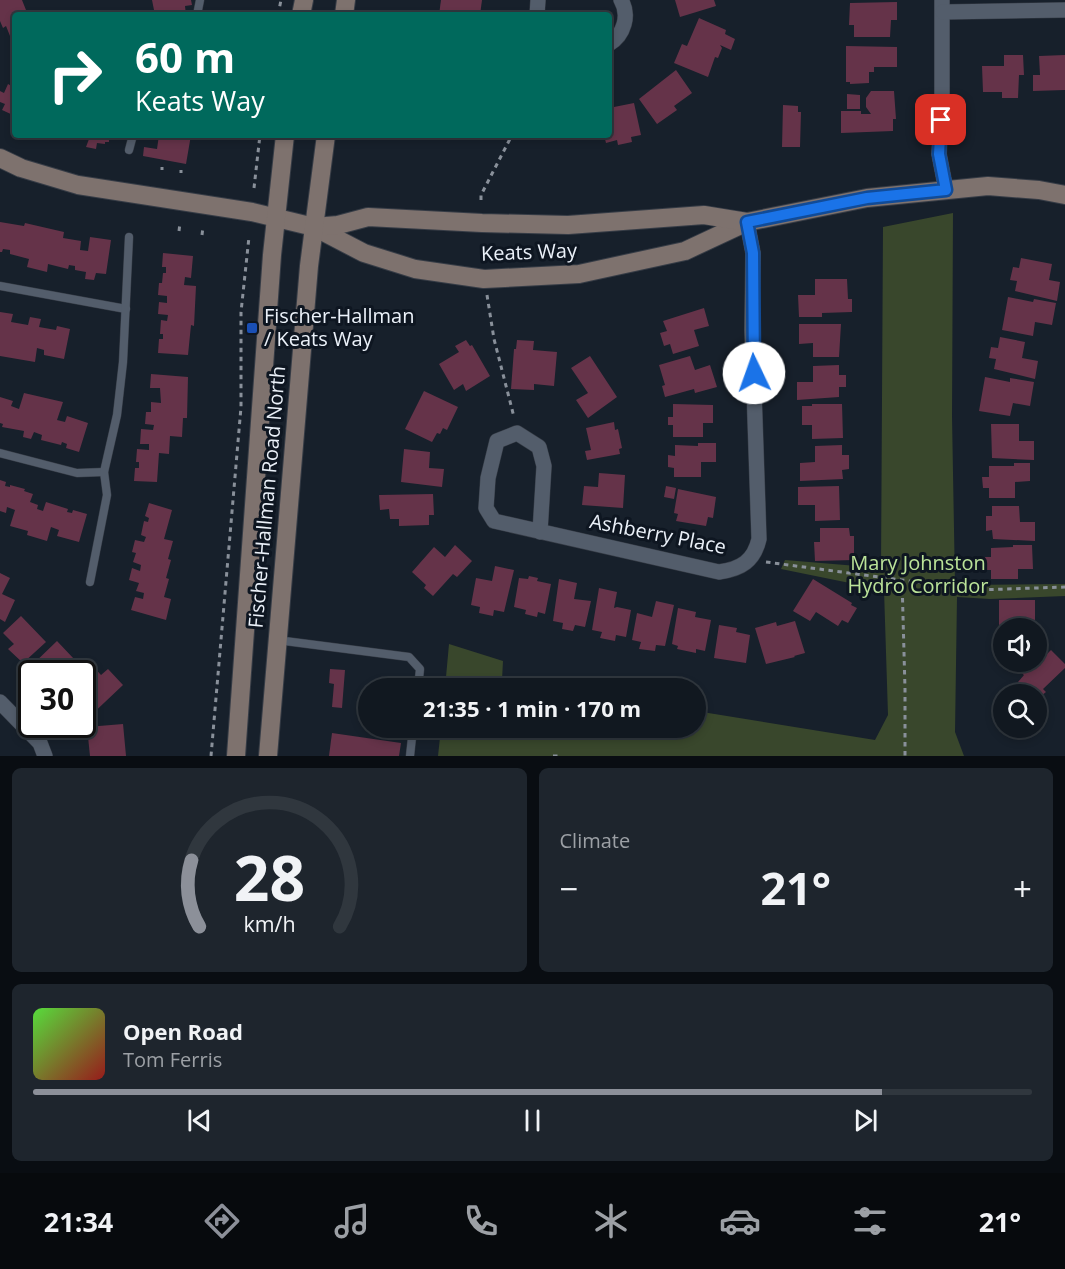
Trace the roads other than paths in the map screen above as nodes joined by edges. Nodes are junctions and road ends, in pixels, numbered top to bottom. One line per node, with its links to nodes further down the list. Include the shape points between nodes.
1 (621, 0): 4 (street, via 626,18 620,34)
2 (942, 6): 3 (street); 10 (street, via 939,154)
3 (1065, 10)
4 (612, 41)
5 (132, 138): 8 (lane)
6 (285, 138): 12 (street, Fischer-Hallman Road North)
7 (326, 138): 14 (street, Fischer-Hallman Road North)
8 (129, 150)
9 (0, 158): 12 (street, Keats Way, via 78,185)
10 (946, 190): 11 (street, Keats Way, via 988,186); 13 (street, Keats Way, via 867,198)
11 (1065, 195)
12 (275, 218): 14 (street, Keats Way); 27 (street, Fischer-Hallman Road North)
13 (747, 222): 14 (street, Keats Way, via 704,215 568,225 368,217); 14 (street, Keats Way, via 685,251 579,274 484,279 415,269 364,253); 20 (street, Ashberry Place, via 753,253 759,539 756,550 734,570 719,572)
14 (314, 227): 22 (street, Fischer-Hallman Road North)
15 (129, 237): 17 (lane)
16 (0, 286): 17 (lane)
17 (126, 309): 19 (lane, via 117,415)
18 (0, 453): 19 (lane, via 77,473)
19 (104, 472): 21 (lane, via 107,495)
20 (540, 532): 20 (street, Ashberry Place, via 544,466 539,447 517,434 497,441 486,508 494,521)
21 (90, 582)
22 (277, 640): 23 (lane, via 409,657 420,669); 28 (street, Fischer-Hallman Road North)
23 (419, 678)
24 (0, 702): 26 (street, via 40,743)
25 (412, 738): 29 (lane)
26 (45, 756)
27 (236, 756)
28 (268, 756)
29 (410, 756)

